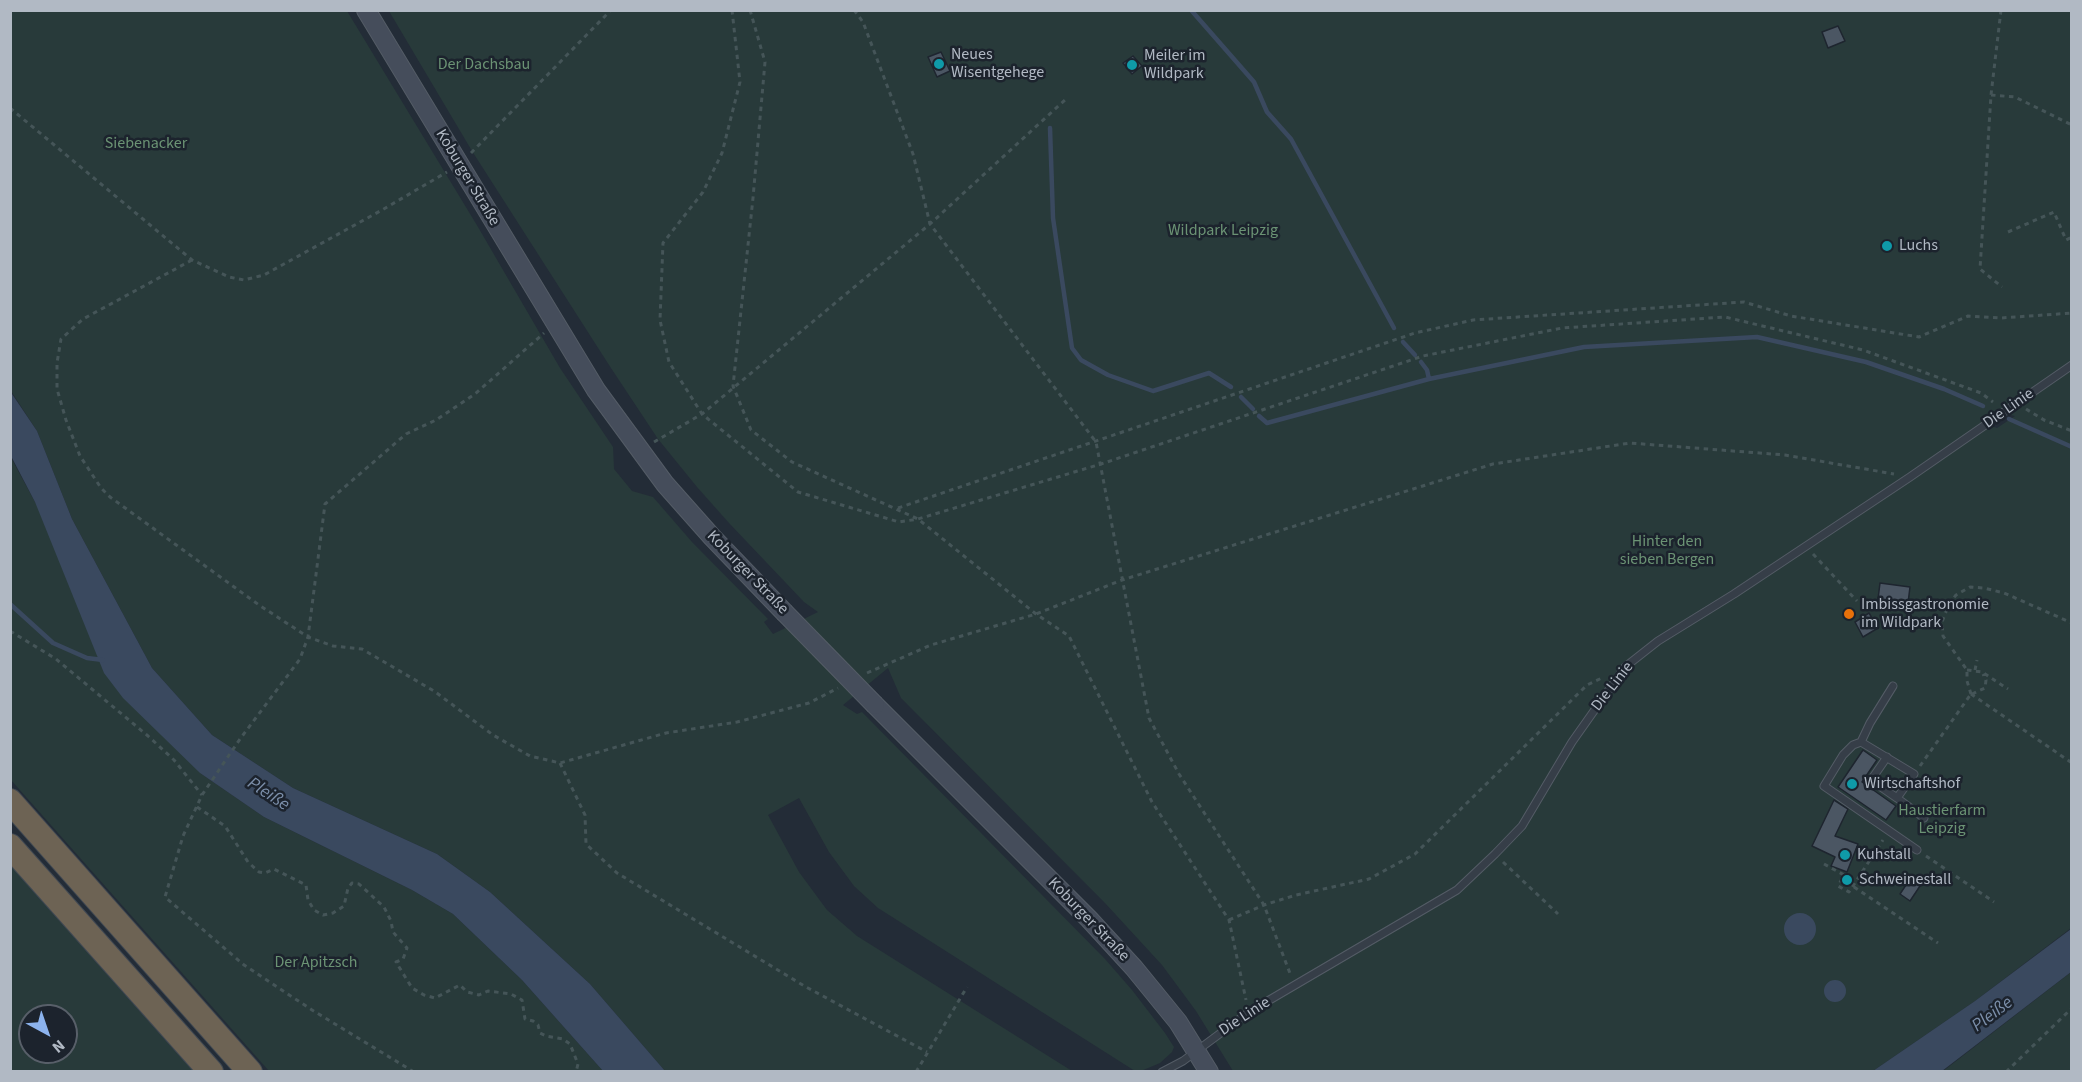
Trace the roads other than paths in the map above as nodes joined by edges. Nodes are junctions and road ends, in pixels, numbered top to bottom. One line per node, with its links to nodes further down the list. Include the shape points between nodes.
1 (366, 10): 11 (main road, Koburger Straße, bridge, via 555,325 640,453 691,514 784,612 1089,919 1150,985)
2 (2072, 365): 11 (lane, Die Linie, via 1910,477 1658,641 1625,667 1572,742 1521,826 1457,890 1249,1012)
3 (1893, 686): 4 (lane)
4 (1861, 742): 5 (lane); 10 (lane, via 1843,755 1824,786)
5 (1887, 757): 6 (lane, via 1871,780); 6 (lane, via 1914,774)
6 (1897, 798): 8 (lane)
7 (10, 801): 13 (highway)
8 (1924, 818)
9 (10, 846): 12 (highway)
10 (1917, 850)
11 (1197, 1050): 14 (lane, Die Linie); 15 (main road, Koburger Straße)
12 (211, 1071)
13 (250, 1071)
14 (1161, 1071)
15 (1209, 1071)

